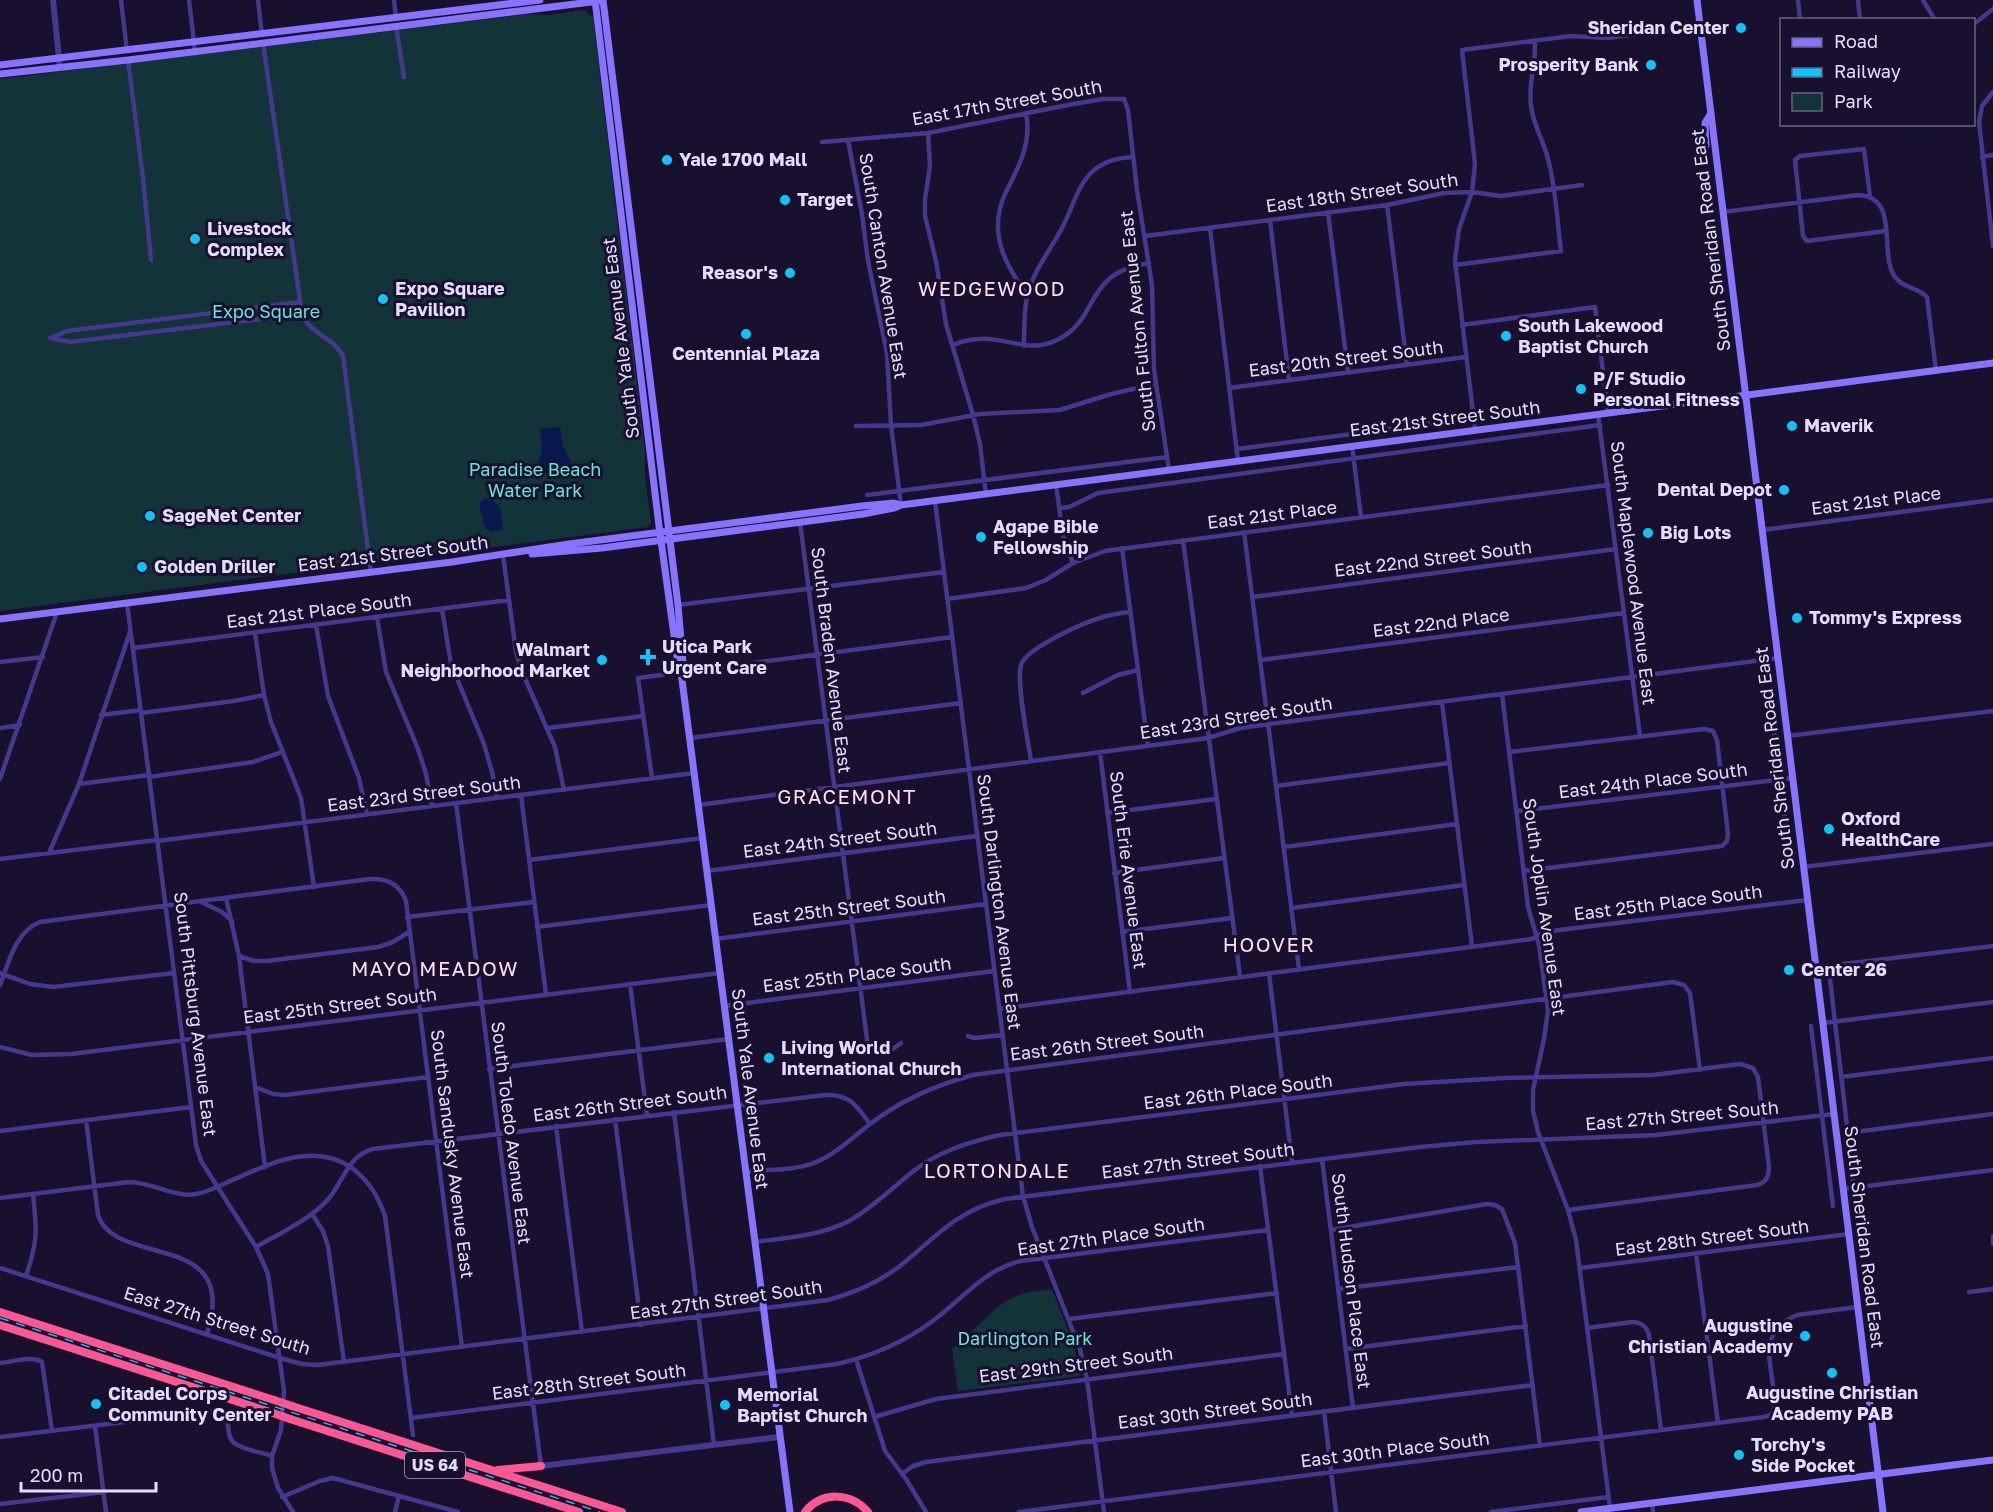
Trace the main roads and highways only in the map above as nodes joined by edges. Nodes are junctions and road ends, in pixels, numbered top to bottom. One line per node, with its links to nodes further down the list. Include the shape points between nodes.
1 (540, 0): 4 (main road)
2 (604, 0): 5 (main road); 15 (main road, South Yale Avenue East)
3 (1697, 0): 17 (main road, South Sheridan Road East)
4 (529, 1): 6 (main road)
5 (595, 1): 7 (main road); 16 (main road, South Yale Avenue East)
6 (396, 18): 7 (main road); 8 (main road)
7 (396, 26): 8 (main road)
8 (263, 39): 9 (main road)
9 (195, 47): 10 (main road); 11 (main road)
10 (127, 51): 11 (main road); 12 (main road)
11 (128, 60): 12 (main road)
12 (60, 64): 13 (main road); 14 (main road)
13 (0, 65)
14 (0, 74)
15 (616, 104): 16 (main road); 19 (main road, South Yale Avenue East)
16 (607, 105): 20 (main road, South Yale Avenue East)
17 (1711, 113): 18 (main road, via 1705,123 1706,146); 28 (main road, South Sheridan Road East)
18 (1697, 160)
19 (628, 206): 20 (main road); 21 (main road, South Yale Avenue East)
20 (620, 207): 22 (main road, South Yale Avenue East)
21 (636, 265): 22 (main road); 23 (main road, South Yale Avenue East)
22 (627, 266): 24 (main road, South Yale Avenue East)
23 (641, 310): 24 (main road); 26 (main road, South Yale Avenue East)
24 (633, 312): 27 (main road, South Yale Avenue East)
25 (1993, 363): 28 (main road, East 21st Street South)
26 (649, 371): 27 (main road); 32 (main road, South Yale Avenue East)
27 (640, 372): 32 (main road, South Yale Avenue East)
28 (1745, 394): 29 (main road, East 21st Street South); 40 (main road, South Sheridan Road East)
29 (862, 510): 30 (main road, East 21st Street South); 31 (main road, East 21st Street South)
30 (795, 515): 31 (main road); 32 (main road, East 21st Street South)
31 (800, 522): 32 (main road, East 21st Street South)
32 (664, 536): 33 (main road, East 21st Street South, via 565,552 503,555); 34 (main road, South Yale Avenue East); 34 (main road, South Yale Avenue East, via 678,605)
33 (0, 619)
34 (681, 672): 41 (main road, South Yale Avenue East)
35 (0, 1312): 39 (highway, US 64, bridge)
36 (0, 1325): 42 (highway, US 64, bridge)
37 (1993, 1460): 40 (main road)
38 (541, 1466): 39 (highway)
39 (495, 1471): 43 (highway, US 64)
40 (1878, 1475): 46 (main road); 47 (main road, South Sheridan Road East)
41 (789, 1511)
42 (579, 1512)
43 (622, 1512)
44 (805, 1512): 45 (highway, via 818,1501 835,1496 855,1501)
45 (868, 1512)
46 (1581, 1512)
47 (1883, 1512)

